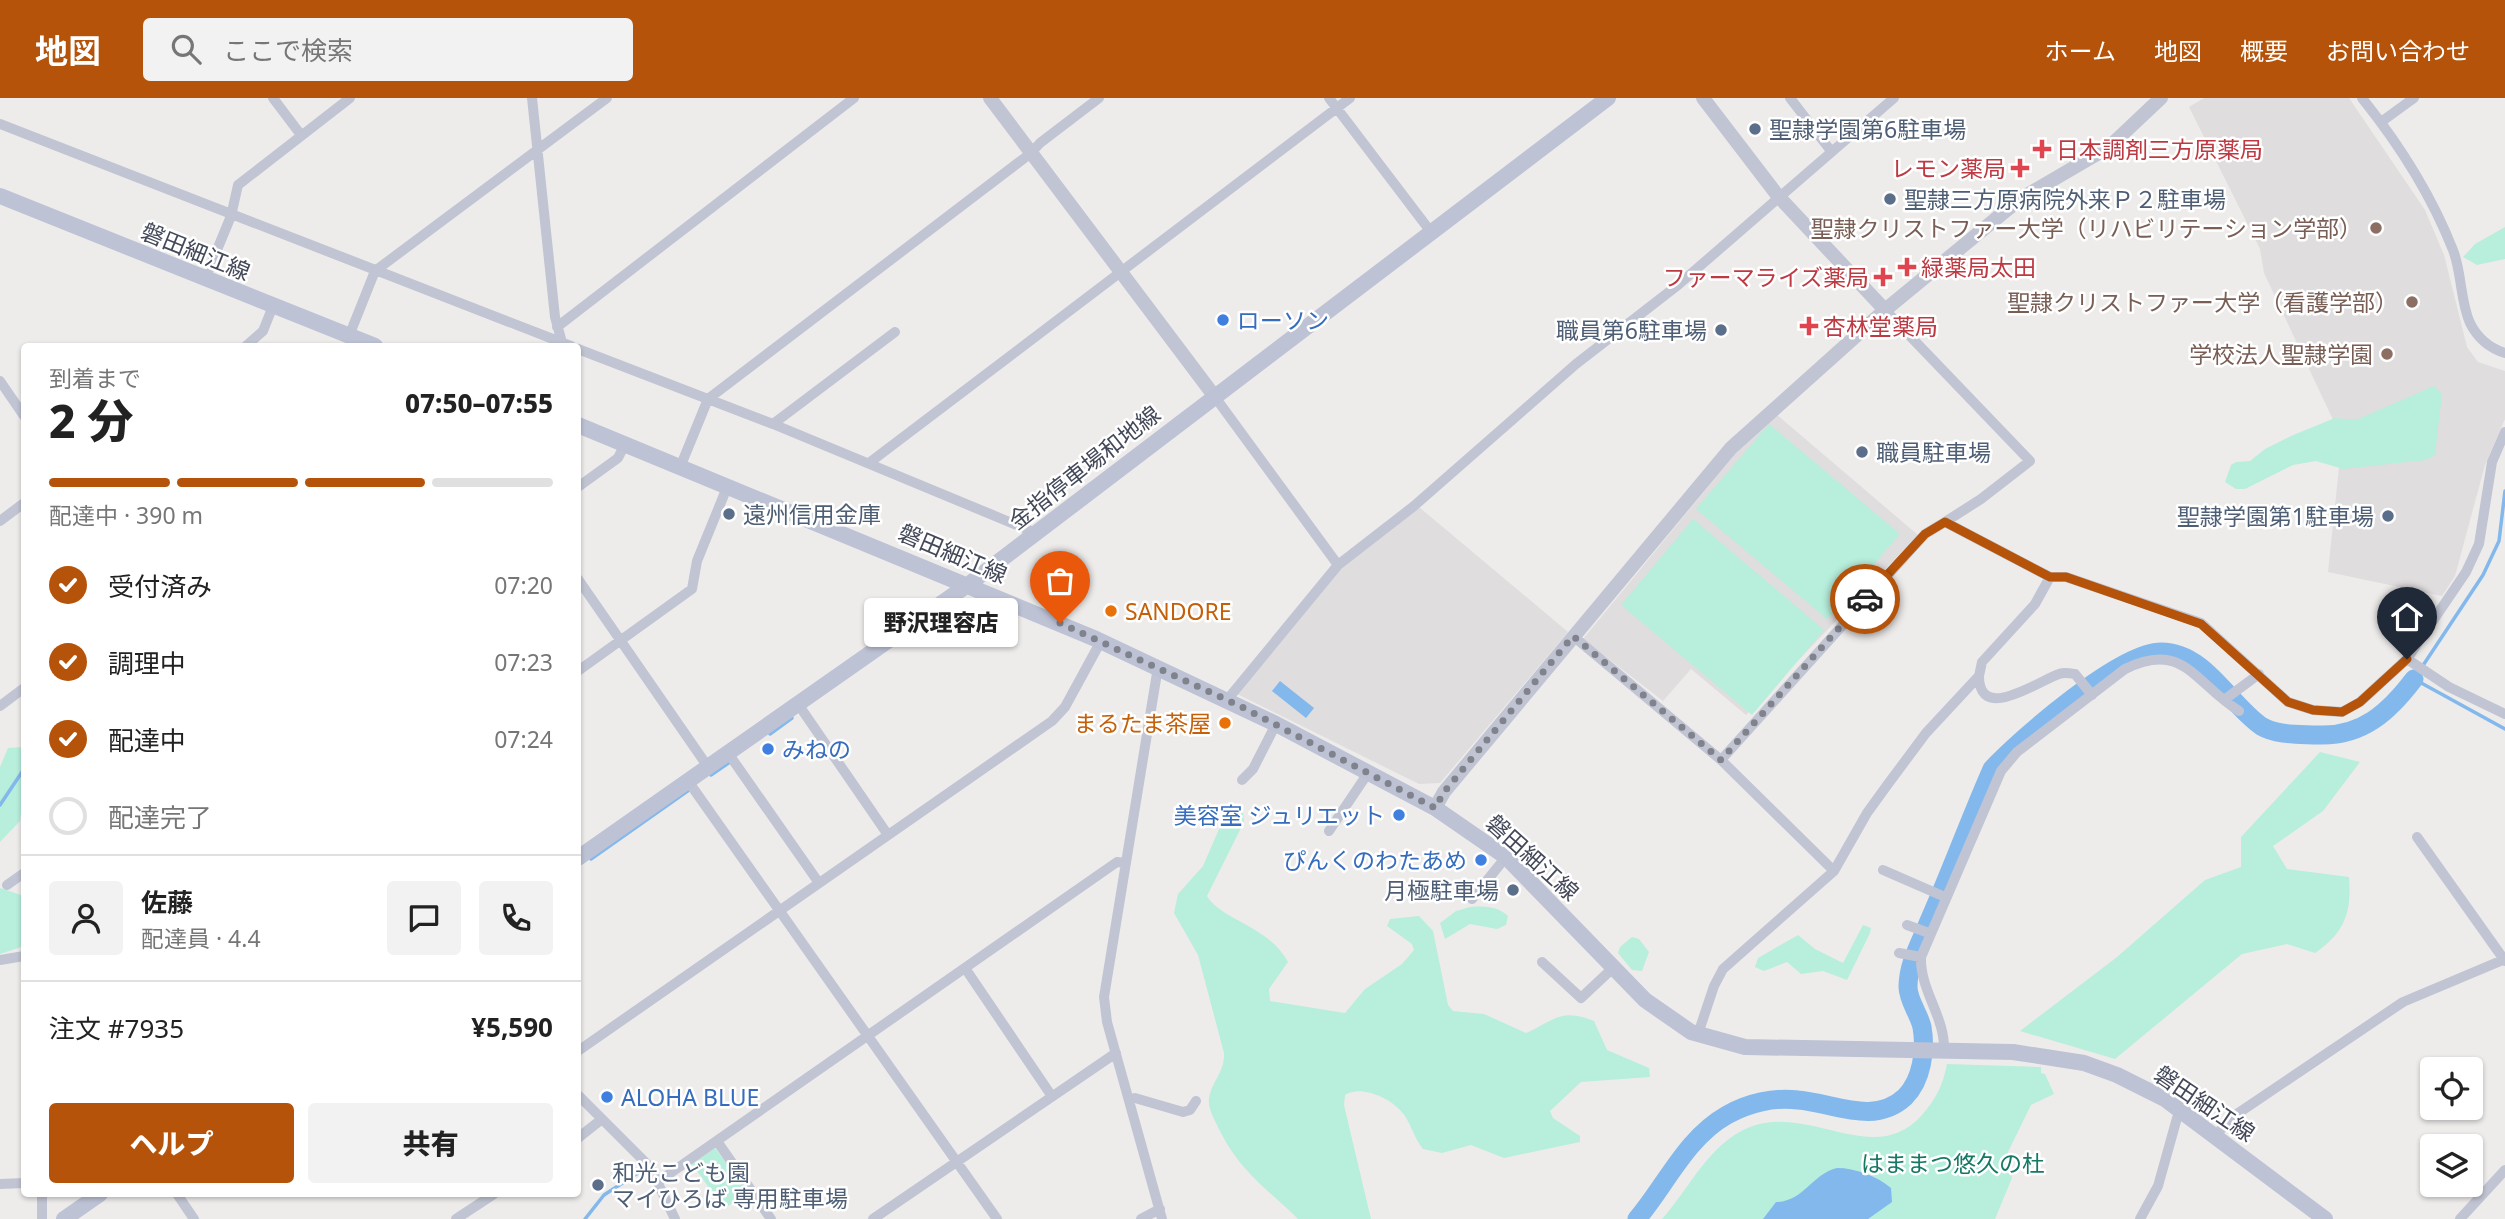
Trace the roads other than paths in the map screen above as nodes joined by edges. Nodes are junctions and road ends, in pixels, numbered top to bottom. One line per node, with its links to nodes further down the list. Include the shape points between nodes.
1 (273, 98): 20 (street)
2 (350, 98): 20 (street)
3 (532, 98): 21 (street)
4 (607, 98): 21 (street)
5 (854, 98): 33 (street)
6 (990, 98): 23 (street)
7 (1099, 98): 23 (street)
8 (1329, 98): 17 (street)
9 (1350, 98): 17 (street)
10 (1608, 98): 27 (main road, 金指停車場和地線)
11 (1703, 98): 25 (street)
12 (1790, 98): 22 (street)
13 (1894, 98): 22 (street)
14 (2161, 98): 32 (street, via 2109,147 2020,199)
15 (2362, 98): 18 (street)
16 (2414, 98): 18 (street)
17 (1337, 108): 27 (street); 29 (street)
18 (2381, 122): 41 (street, via 2404,152 2453,250 2469,321 2491,349)
19 (0, 124): 26 (street)
20 (301, 135): 26 (street, via 238,184)
21 (536, 149): 28 (street); 33 (street)
22 (1831, 151): 25 (street)
23 (1031, 153): 29 (street); 44 (street)
24 (0, 196): 30 (main road, 磐田細江線)
25 (1778, 196): 32 (street); 58 (street, via 1415,506)
26 (230, 216): 28 (street); 30 (street)
27 (1432, 232): 43 (main road, 金指停車場和地線)
28 (375, 271): 35 (street); 38 (street)
29 (1121, 272): 43 (street); 50 (street)
30 (205, 279): 31 (main road, 磐田細江線)
31 (273, 306): 35 (main road, 磐田細江線); 36 (street, via 263,331)
32 (1885, 310): 56 (street, via 2030,461); 62 (street, via 1731,448)
33 (557, 327): 39 (street)
34 (895, 332): 46 (street)
35 (349, 336): 37 (main road, 磐田細江線)
36 (249, 343)
37 (367, 343)
38 (558, 343)
39 (565, 343)
40 (581, 350): 44 (street)
41 (2505, 353)
42 (0, 381): 45 (street)
43 (1215, 397): 57 (main road, 金指停車場和地線); 58 (street)
44 (708, 398): 46 (street); 51 (street)
45 (21, 412)
46 (774, 424): 50 (street)
47 (581, 426): 49 (main road, 磐田細江線)
48 (2505, 432): 65 (street, via 2492,462 2479,544 2466,572)
49 (625, 444): 51 (main road, 磐田細江線); 52 (street, via 618,458)
50 (869, 463): 57 (street)
51 (681, 465): 53 (main road, 磐田細江線)
52 (581, 485)
53 (728, 485): 61 (main road, 磐田細江線); 63 (street, via 697,561 692,589)
54 (21, 505): 55 (street)
55 (0, 521)
56 (1945, 522): 59 (street); 80 (street, via 1925,534)
57 (1036, 533): 61 (main road, 金指停車場和地線)
58 (1338, 565): 72 (street)
59 (2050, 577): 68 (street, via 2066,577 2201,624); 69 (street, via 2035,604 1982,662)
60 (581, 583): 63 (street)
61 (969, 584): 64 (main road, 磐田細江線); 74 (main road, 金指停車場和地線)
62 (1573, 636): 80 (street); 85 (street)
63 (621, 641): 67 (street); 81 (street)
64 (1101, 641): 66 (main road, 磐田細江線); 87 (street, via 1057,717)
65 (2407, 659): 68 (street, via 2360,702 2342,712 2288,702); 77 (street)
66 (1158, 667): 72 (main road, 磐田細江線); 91 (street)
67 (581, 669)
68 (2259, 674): 73 (street)
69 (1979, 676): 71 (street, via 1979,684 1989,696 2005,699 2061,672 2075,674); 93 (street, via 1910,753 1867,813)
70 (21, 690): 75 (street)
71 (2090, 693): 73 (street, via 2125,669 2163,657 2183,666); 97 (street, via 2017,752 2001,771)
72 (1227, 700): 78 (main road, 磐田細江線)
73 (2224, 700): 76 (street)
74 (798, 704): 79 (main road, 金指停車場和地線); 87 (street)
75 (0, 705)
76 (2239, 711)
77 (2505, 714)
78 (1276, 724): 82 (main road, 磐田細江線); 84 (street, via 1253,769)
79 (728, 753): 81 (main road, 金指停車場和地線); 95 (street)
80 (1721, 760): 93 (street)
81 (708, 767): 83 (main road, 金指停車場和地線)
82 (1368, 773): 85 (main road, 磐田細江線); 86 (street)
83 (688, 780): 89 (main road, 金指停車場和地線); 99 (street)
84 (1242, 780)
85 (1435, 808): 90 (main road, 磐田細江線)
86 (1329, 831)
87 (888, 835): 95 (street)
88 (2417, 837): 106 (street)
89 (581, 856)
90 (1506, 857): 98 (street); 108 (main road, 磐田細江線)
91 (1125, 863): 109 (street, via 1117,862); 114 (street, via 1104,997)
92 (1883, 870): 97 (street)
93 (1833, 872): 110 (street, via 1723,969)
94 (21, 875): 96 (street)
95 (819, 883): 99 (street)
96 (7, 886)
97 (1945, 896): 101 (street)
98 (1472, 899)
99 (780, 910): 111 (street); 112 (street)
100 (1907, 925): 101 (street)
101 (1929, 933): 104 (street)
102 (1899, 953): 104 (street)
103 (21, 956): 105 (street)
104 (1922, 957): 113 (street, via 1924,989 1941,1024)
105 (0, 960)
106 (2504, 960): 122 (street, via 2403,1002 2228,1120)
107 (1542, 962): 108 (street, via 1581,998)
108 (1614, 967): 110 (main road, 磐田細江線, via 1656,1009)
109 (965, 968): 111 (street); 115 (street)
110 (1698, 1034): 113 (main road, 磐田細江線, via 1745,1047)
111 (868, 1035): 123 (street); 124 (street)
112 (581, 1049)
113 (1939, 1050): 119 (main road, 磐田細江線, via 2031,1053 2084,1063 2134,1082)
114 (1116, 1053): 115 (street); 117 (street)
115 (1051, 1096): 124 (street)
116 (581, 1099): 120 (street)
117 (1129, 1100): 118 (street, via 1183,1112); 133 (street)
118 (1196, 1101)
119 (2182, 1110): 122 (main road, 磐田細江線); 143 (street, via 2154,1197)
120 (602, 1119): 121 (street); 126 (street)
121 (581, 1136)
122 (2216, 1136): 144 (main road, 磐田細江線)
123 (717, 1141): 126 (street); 139 (street)
124 (957, 1161): 140 (street); 141 (street)
125 (2505, 1170): 145 (street)
126 (659, 1181): 138 (street)
127 (21, 1183): 128 (street)
128 (0, 1184)
129 (43, 1197): 134 (street)
130 (96, 1197): 135 (main road)
131 (179, 1197): 136 (street)
132 (489, 1197): 137 (street)
133 (1161, 1214): 142 (street)
134 (42, 1219)
135 (64, 1219)
136 (194, 1219)
137 (456, 1219)
138 (675, 1219)
139 (771, 1219)
140 (873, 1219)
141 (997, 1219)
142 (1141, 1219)
143 (2140, 1219)
144 (2325, 1219)
145 (2460, 1219)

